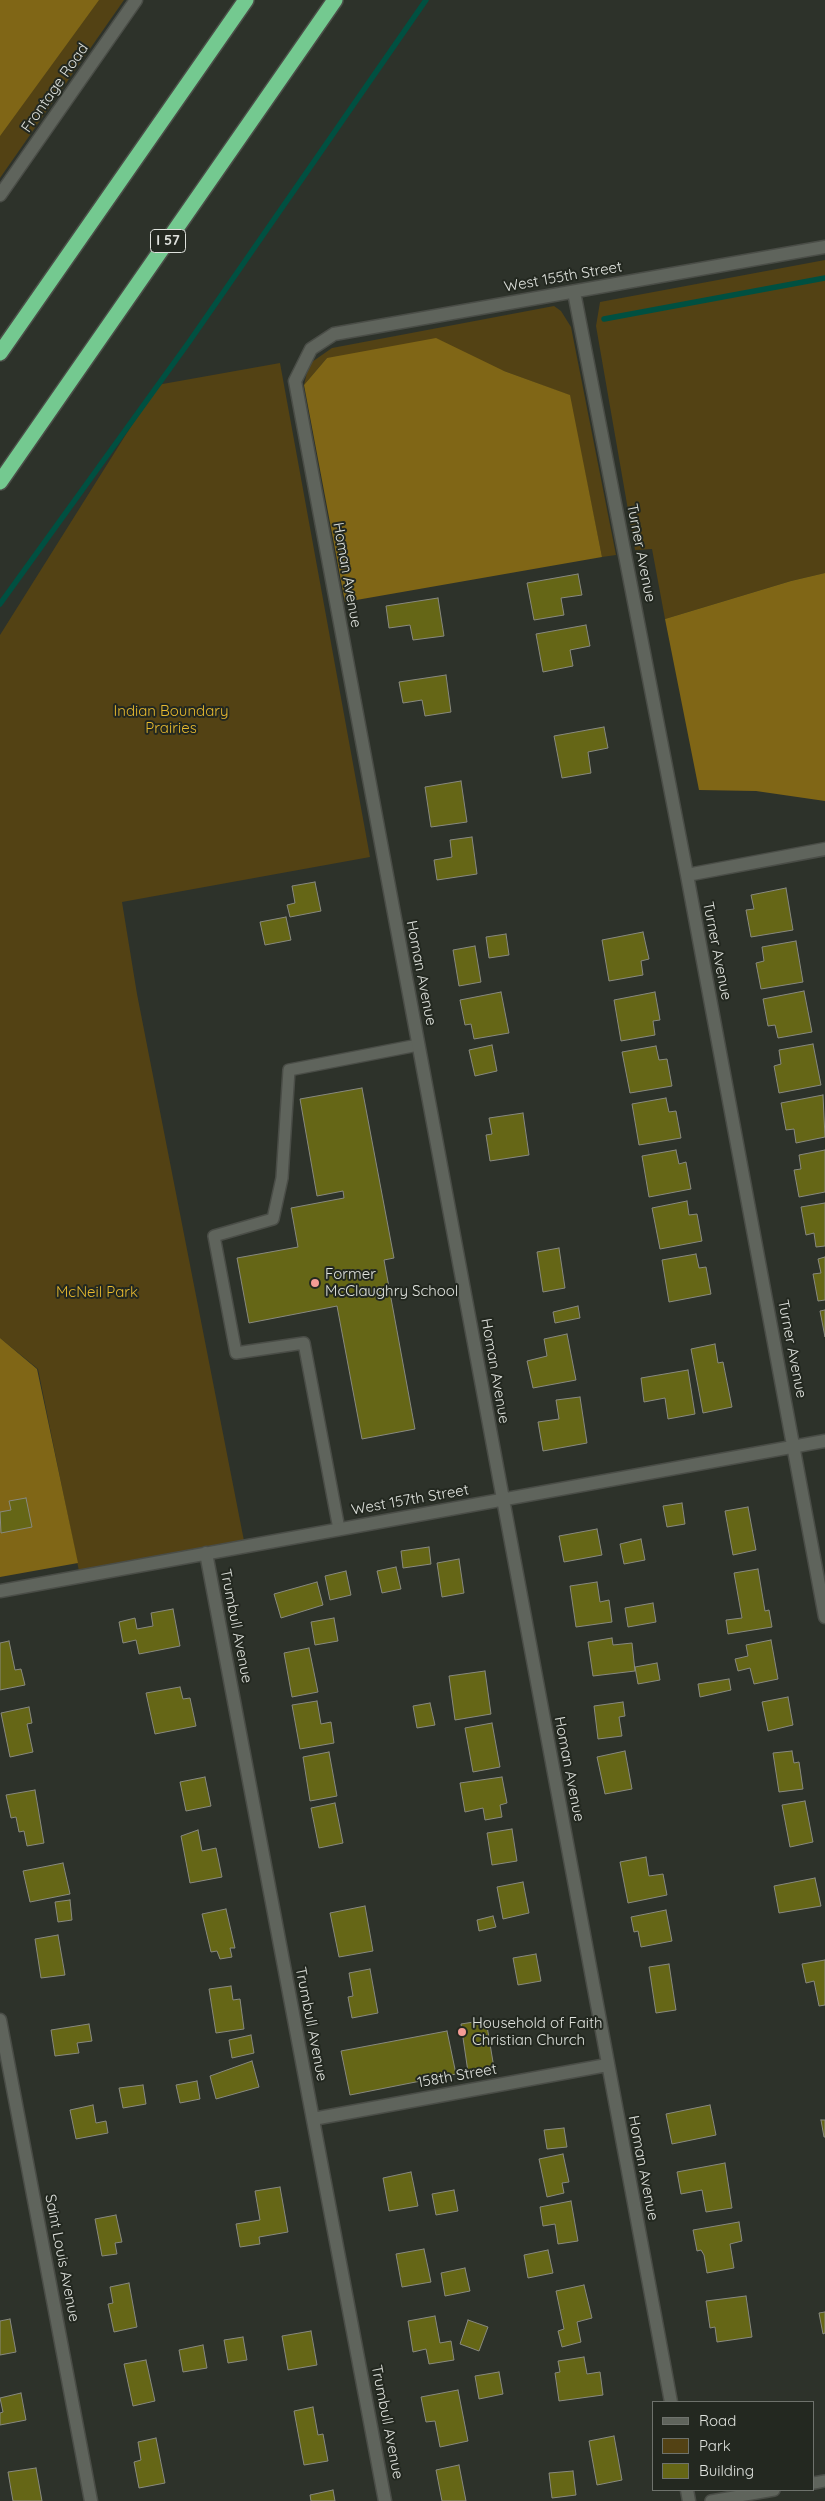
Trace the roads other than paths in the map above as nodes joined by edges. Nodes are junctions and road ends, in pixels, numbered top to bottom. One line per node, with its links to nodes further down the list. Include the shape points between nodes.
1 (136, 0): 4 (street, Frontage Road)
2 (246, 0): 8 (highway)
3 (335, 0): 9 (highway, I 57)
4 (0, 196)
5 (825, 247): 6 (street, West 155th Street)
6 (574, 292): 7 (street, West 155th Street, via 334,334); 11 (street, Turner Avenue)
7 (311, 349): 12 (street, Homan Avenue, via 295,381)
8 (0, 353)
9 (0, 482)
10 (825, 849): 11 (street)
11 (686, 875): 14 (street, Turner Avenue)
12 (418, 1045): 15 (street, Homan Avenue); 16 (lane, via 289,1070 282,1178 273,1219 214,1236 236,1353 304,1343)
13 (825, 1441): 14 (street, West 157th Street)
14 (794, 1447): 15 (street, West 157th Street); 19 (street, Turner Avenue)
15 (502, 1500): 16 (street, West 157th Street); 21 (street, Homan Avenue)
16 (339, 1529): 17 (street, West 157th Street)
17 (206, 1553): 18 (street, West 157th Street); 22 (street, Trumbull Avenue)
18 (0, 1591)
19 (825, 1617)
20 (0, 2020): 25 (street, Saint Louis Avenue)
21 (608, 2065): 22 (street, 158th Street); 23 (street, Homan Avenue)
22 (313, 2119): 26 (street, Trumbull Avenue)
23 (671, 2401)
24 (768, 2491): 27 (lane)
25 (91, 2501)
26 (385, 2501)
27 (711, 2501)

